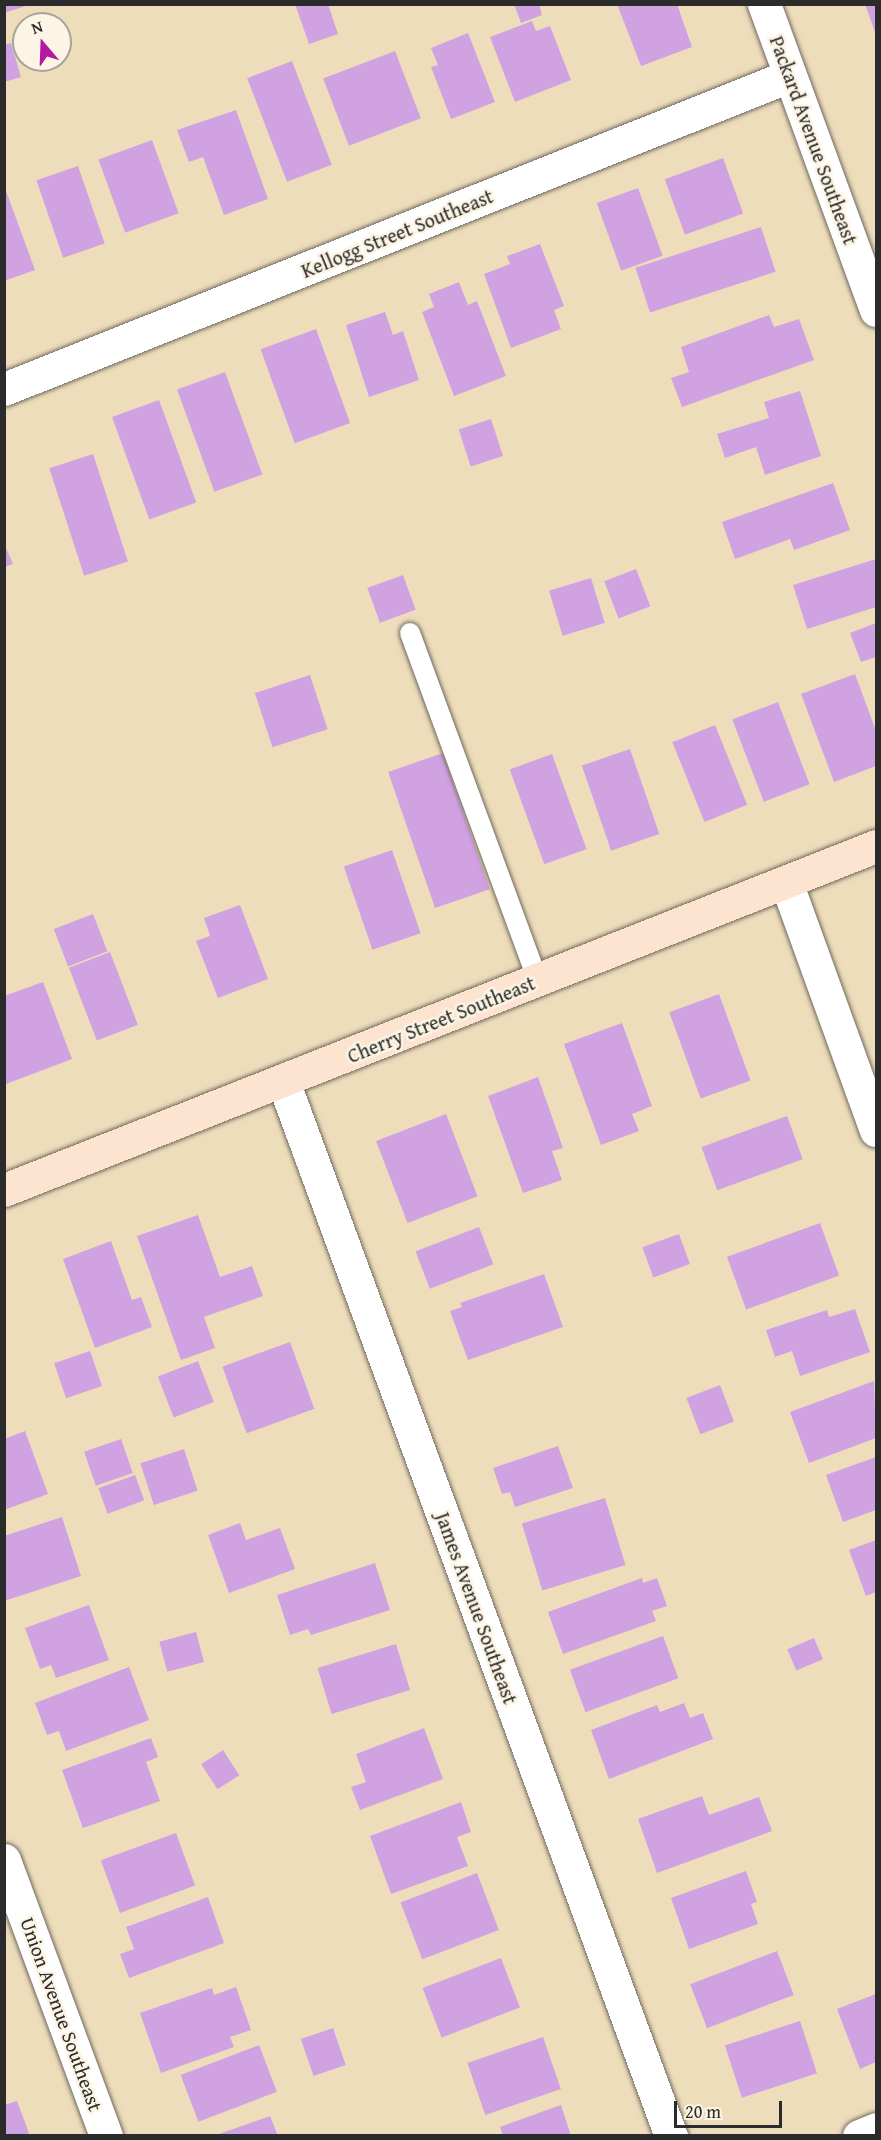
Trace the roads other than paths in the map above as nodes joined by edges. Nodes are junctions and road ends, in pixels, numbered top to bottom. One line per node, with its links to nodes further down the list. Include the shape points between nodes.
1 (764, 4): 2 (street, Packard Avenue Southeast)
2 (789, 76): 3 (street, Packard Avenue Southeast); 5 (street, Kellogg Street Southeast)
3 (869, 266): 4 (street, Packard Avenue Southeast)
4 (876, 310)
5 (4, 389)
6 (410, 633): 9 (lane)
7 (876, 846): 8 (street, Cherry Street Southeast)
8 (786, 882): 9 (street, Cherry Street Southeast); 11 (street)
9 (538, 980): 10 (street, Cherry Street Southeast)
10 (283, 1081): 12 (street, Cherry Street Southeast); 16 (street, James Avenue Southeast)
11 (876, 1130)
12 (4, 1190)
13 (4, 1860): 15 (street, Union Avenue Southeast)
14 (876, 2129): 17 (street)
15 (106, 2136)
16 (671, 2136)
17 (859, 2136)

